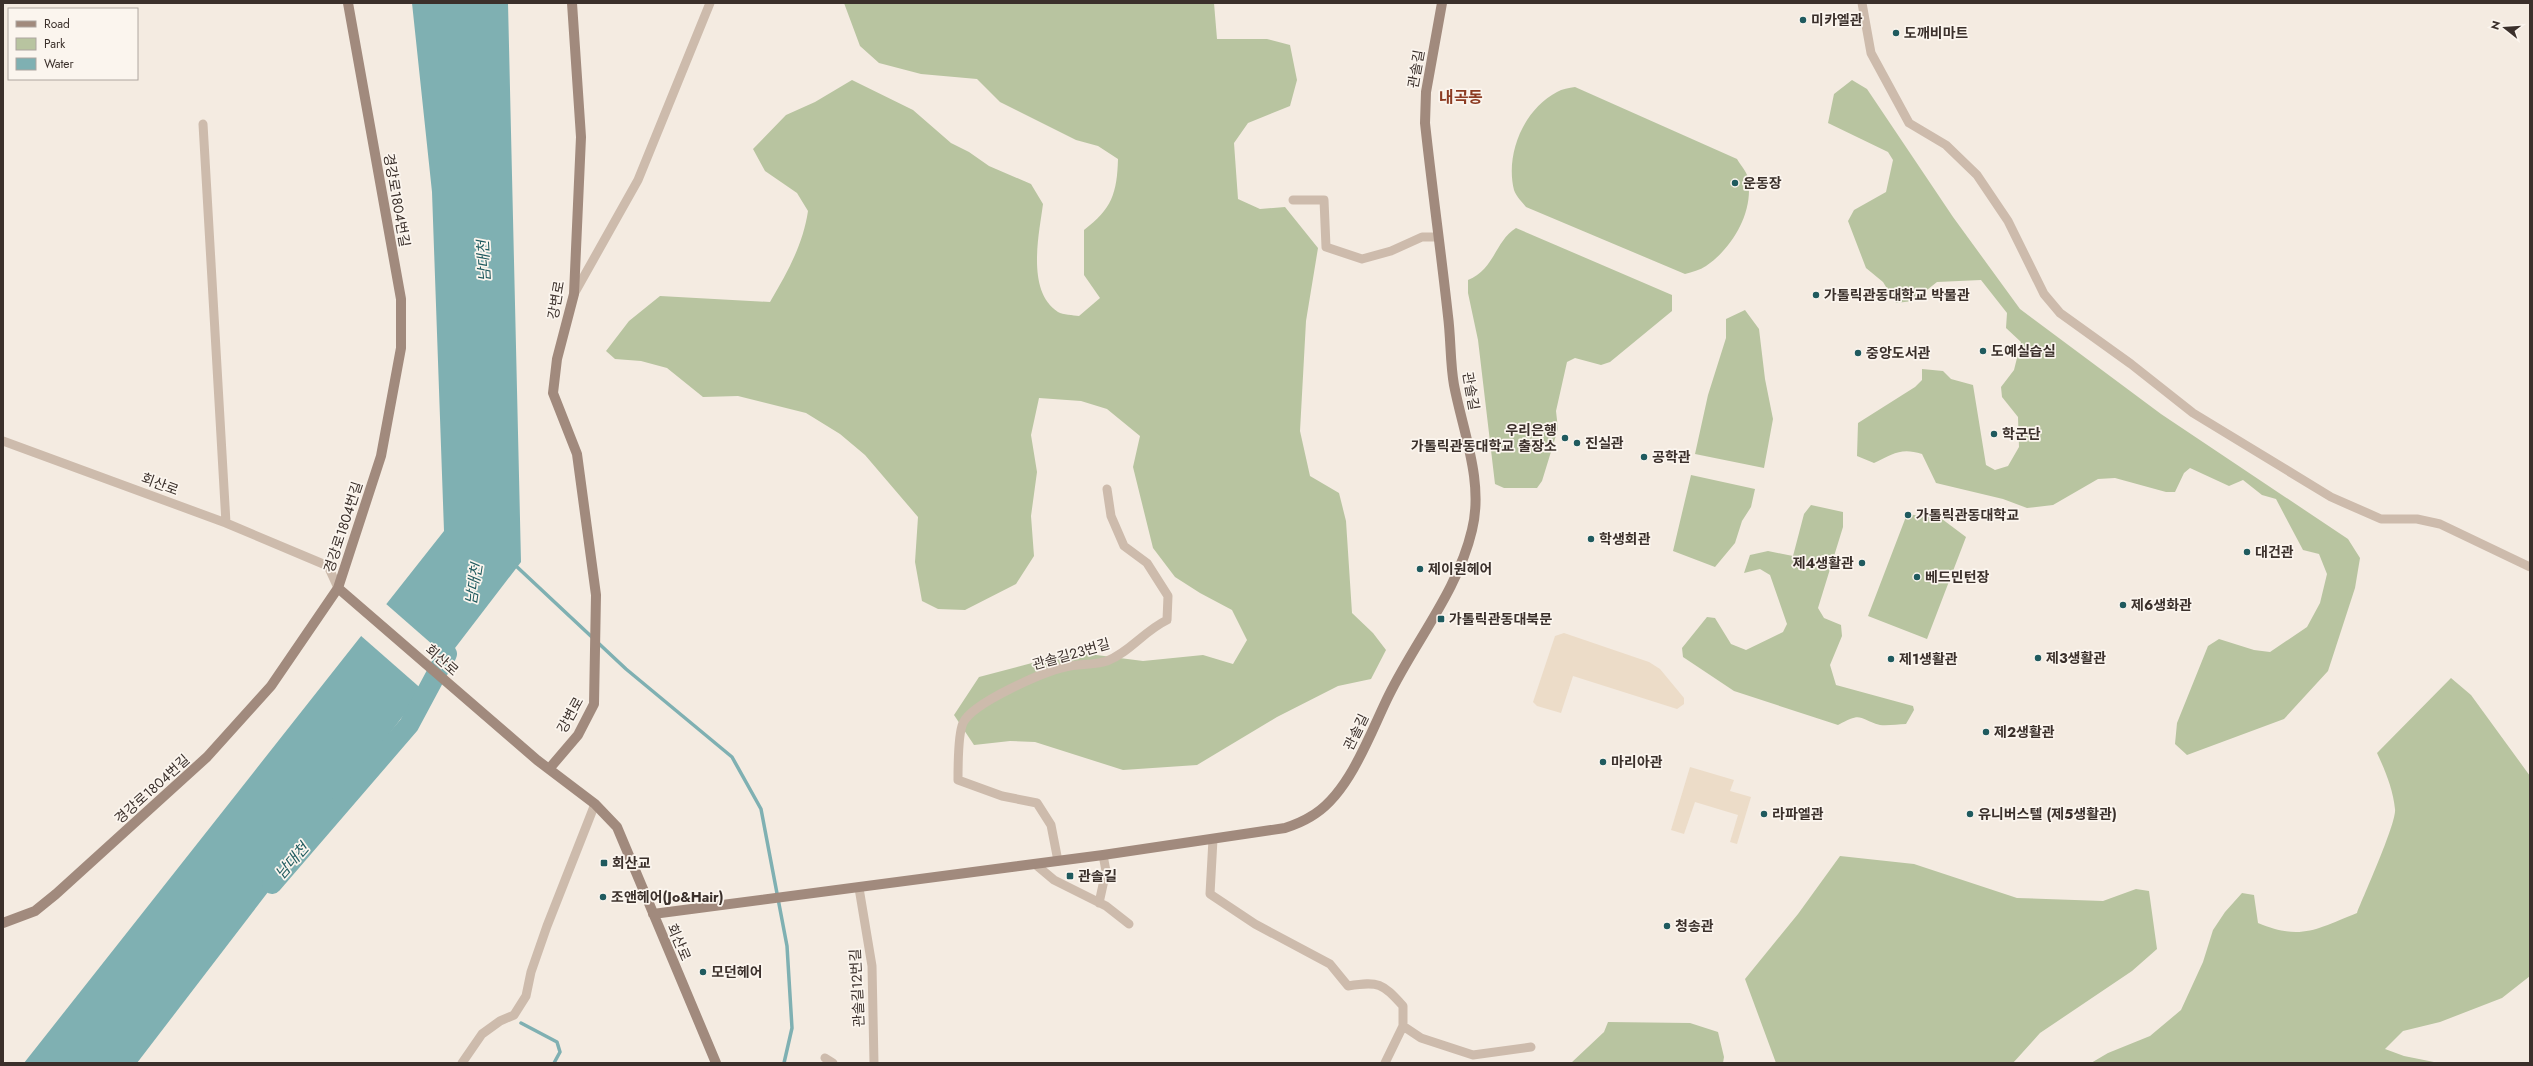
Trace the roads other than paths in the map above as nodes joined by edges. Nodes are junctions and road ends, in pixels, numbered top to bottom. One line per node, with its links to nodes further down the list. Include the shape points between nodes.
1 (348, 3): 14 (street, 경강로1804번길, via 401,299 402,317 401,348 381,456)
2 (572, 3): 9 (street, 강변로, via 581,137)
3 (710, 3): 9 (street, via 638,180)
4 (1442, 3): 8 (street, 관솔길, via 1426,92 1424,124)
5 (1862, 3): 13 (street, via 1871,53 1908,123 1946,146 1978,175 2008,221 2044,294 2060,313 2193,413 2332,497 2382,519 2417,519 2440,524)
6 (203, 124): 12 (street)
7 (1293, 200): 8 (street, via 1324,200 1326,247 1362,258 1391,251 1422,237)
8 (1438, 237): 17 (street, 관솔길, via 1454,384 1469,449 1476,504 1473,528 1463,562 1395,683 1356,762 1329,802 1312,817 1285,828)
9 (574, 294): 15 (street, 강변로, via 558,359 553,393 577,454 596,595 594,704 578,735)
10 (3, 442): 12 (street, 회산로)
11 (1106, 489): 19 (street, 관솔길23번길, via 1111,516 1124,546 1147,563 1168,596 1167,620 1152,627 1123,653 1106,661 1065,667 1036,677 980,705 963,723 958,780 1002,796 1038,803 1051,825)
12 (226, 523): 14 (street, 회산로, via 328,566)
13 (2530, 567)
14 (338, 588): 15 (street, 회산로); 24 (street, 경강로1804번길, via 271,686 207,757 56,894 35,911)
15 (549, 769): 16 (street, 회산로)
16 (595, 804): 23 (street, 회산로, via 617,827); 28 (street, via 547,926 531,972 526,996 514,1016 500,1021 482,1034)
17 (1213, 839): 18 (street, 관솔길); 26 (street, via 1210,894 1255,924 1330,964 1348,986 1372,982 1389,991 1403,1006)
18 (1104, 855): 19 (street, 관솔길); 22 (street, via 1106,871)
19 (1058, 861): 20 (street, 관솔길)
20 (1034, 864): 21 (street, 관솔길); 22 (street, via 1054,880)
21 (859, 888): 23 (street, 관솔길); 30 (street, 관솔길12번길, via 872,966)
22 (1099, 903): 25 (street)
23 (653, 914): 29 (street, 회산로)
24 (3, 923)
25 (1129, 924)
26 (1403, 1026): 27 (street, via 1421,1038 1473,1054); 31 (street)
27 (1531, 1047)
28 (462, 1063)
29 (716, 1063)
30 (874, 1063)
31 (1385, 1063)

